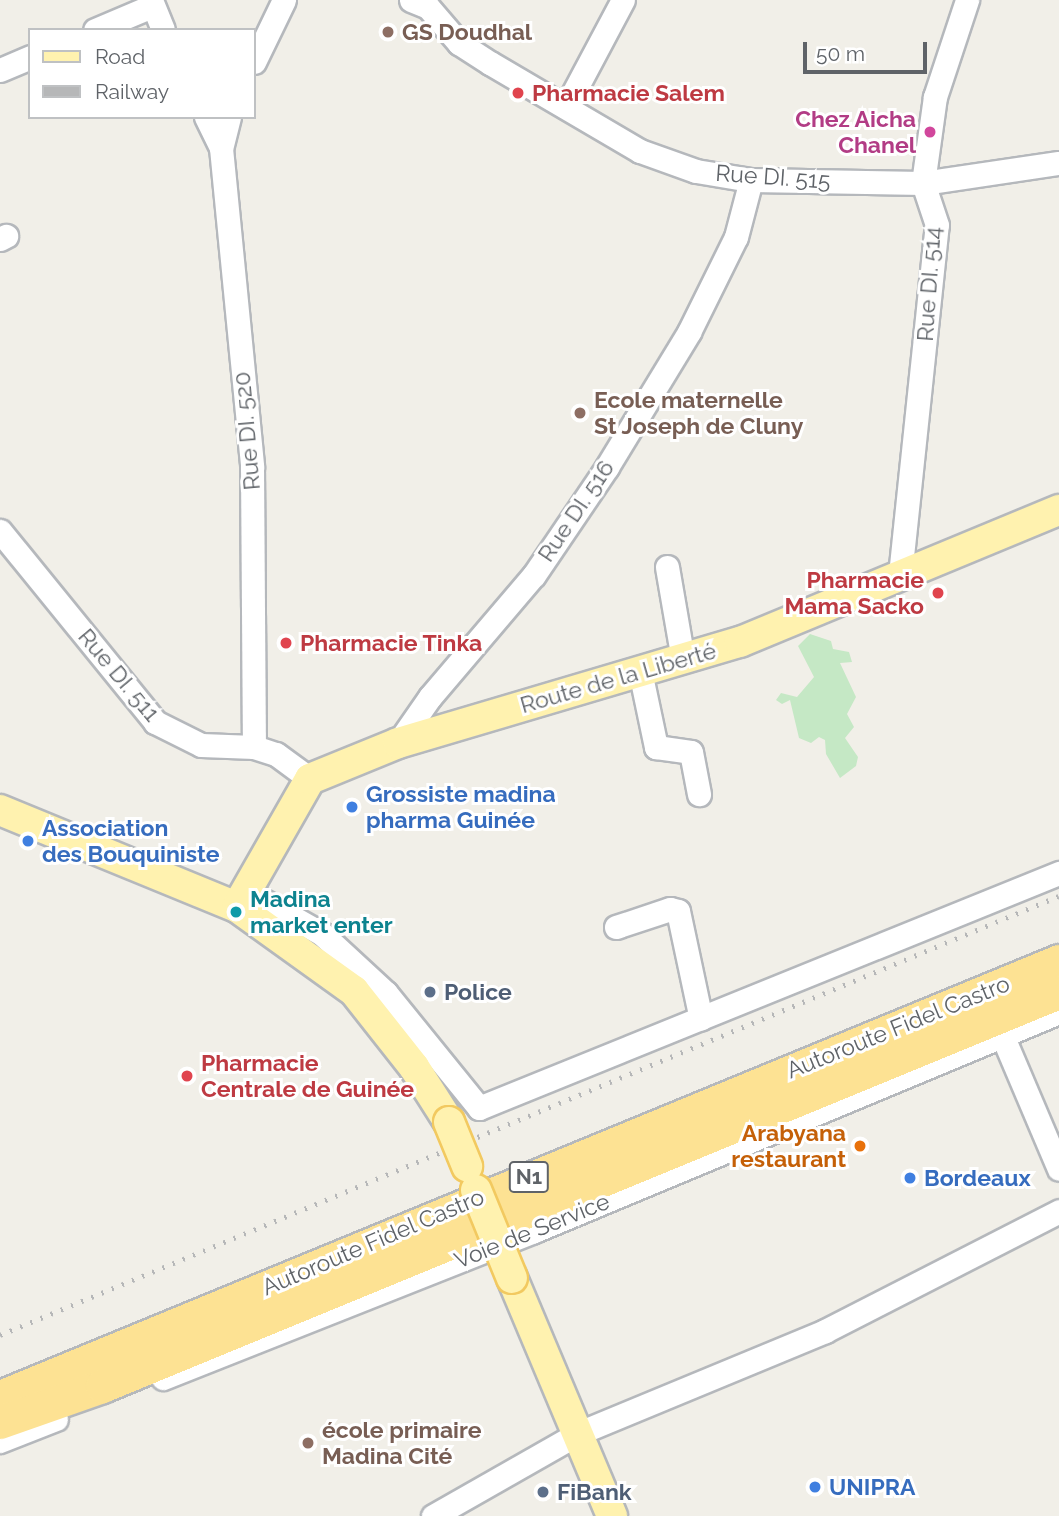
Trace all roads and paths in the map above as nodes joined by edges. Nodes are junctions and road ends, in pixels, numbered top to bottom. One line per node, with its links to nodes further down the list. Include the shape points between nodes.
1 (284, 0): 9 (street)
2 (411, 0): 11 (street, Rue DI. 515, via 428,7 459,43)
3 (623, 0): 11 (street)
4 (967, 0): 17 (street, Rue DI. 514, via 935,97)
5 (151, 3): 6 (street); 7 (street)
6 (99, 28)
7 (162, 28)
8 (28, 58): 10 (street)
9 (256, 58)
10 (0, 70)
11 (566, 107): 16 (street, Rue DI. 515, via 640,150 696,171)
12 (207, 119): 14 (street)
13 (228, 119): 14 (street, Rue DI. 520)
14 (221, 148): 25 (street, Rue DI. 520, via 252,467)
15 (1059, 163): 17 (street, Rue DI. 515)
16 (751, 180): 17 (street, Rue DI. 515); 24 (street, Rue DI. 516, via 736,237 689,332 607,467 534,575 430,697)
17 (923, 183): 21 (street, Rue DI. 514, via 937,225)
18 (1059, 510): 21 (main road, Route de la Liberté)
19 (0, 531): 25 (street, Rue DI. 511, via 155,722 201,745)
20 (667, 567): 22 (street)
21 (900, 575): 22 (main road, Route de la Liberté, via 812,614)
22 (683, 660): 23 (main road, Route de la Liberté)
23 (640, 671): 24 (main road, Route de la Liberté); 27 (street, via 656,747 691,752)
24 (398, 743): 26 (main road, Route de la Liberté)
25 (254, 747): 26 (street, Rue DI. 511, via 276,754)
26 (310, 779): 30 (main road)
27 (699, 794)
28 (0, 810): 30 (main road)
29 (1059, 873): 36 (street)
30 (241, 899): 36 (street, via 322,934 387,993 479,1108); 39 (main road, bridge, via 354,992 414,1067 449,1122)
31 (616, 927): 36 (street, via 670,909 678,911)
32 (1059, 961): 33 (highway, Autoroute Fidel Castro / N1)
33 (995, 988): 39 (highway, via 768,1058); 42 (highway, Autoroute Fidel Castro / N1)
34 (1059, 992): 43 (highway, Autoroute Fidel Castro / N1, via 115,1381)
35 (1059, 1012): 37 (street, Voie de Service)
36 (702, 1019)
37 (1003, 1037): 38 (street); 45 (street, Voie de Service, via 438,1270)
38 (1059, 1170)
39 (472, 1178): 41 (highway); 44 (main road, bridge)
40 (1059, 1211): 44 (street, via 825,1331)
41 (0, 1380)
42 (0, 1397)
43 (0, 1422)
44 (579, 1433): 46 (street); 47 (main road)
45 (0, 1441)
46 (433, 1516)
47 (612, 1516)

